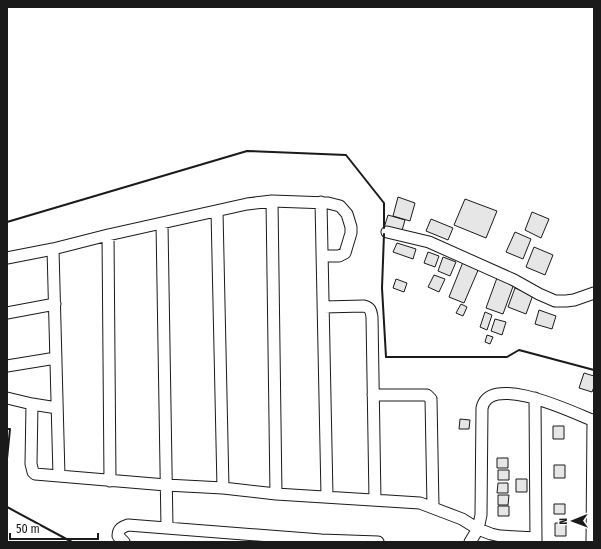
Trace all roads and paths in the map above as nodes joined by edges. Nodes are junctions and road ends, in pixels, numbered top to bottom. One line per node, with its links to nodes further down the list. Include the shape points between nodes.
1 (272, 201): 2 (street); 3 (street); 26 (street)
2 (321, 202): 8 (street); 8 (street, via 340,206 347,214 351,227 345,253 339,256)
3 (217, 211): 4 (street); 25 (street)
4 (162, 224): 6 (street); 24 (street)
5 (387, 232): 10 (street, via 429,242 555,301 574,300)
6 (108, 235): 7 (street); 23 (street)
7 (53, 249): 9 (street); 11 (street)
8 (322, 256): 12 (street)
9 (7, 258)
10 (594, 293)
11 (55, 304): 13 (street); 14 (street)
12 (323, 307): 16 (street, via 364,306 371,310); 27 (street)
13 (7, 313)
14 (56, 358): 15 (street); 20 (street)
15 (7, 366)
16 (373, 395): 28 (street); 29 (street, via 421,394 431,399)
17 (7, 398): 19 (street)
18 (535, 398): 21 (street); 31 (street, via 498,394 484,401 481,515); 32 (street)
19 (32, 404): 20 (street); 22 (street, via 32,468 35,474)
20 (57, 408): 22 (street)
21 (593, 420): 37 (street)
22 (59, 476): 23 (street)
23 (110, 481): 24 (street)
24 (166, 485): 25 (street); 30 (street)
25 (223, 488): 26 (street)
26 (276, 494): 27 (street)
27 (327, 496): 28 (street)
28 (375, 500): 29 (street, via 420,503)
29 (433, 507): 31 (street)
30 (167, 528): 33 (street); 34 (street, via 128,525 118,532 118,536)
31 (478, 529): 32 (street, via 500,536); 36 (street)
32 (536, 540)
33 (321, 541): 35 (street)
34 (124, 542)
35 (378, 542)
36 (470, 542)
37 (592, 542)

